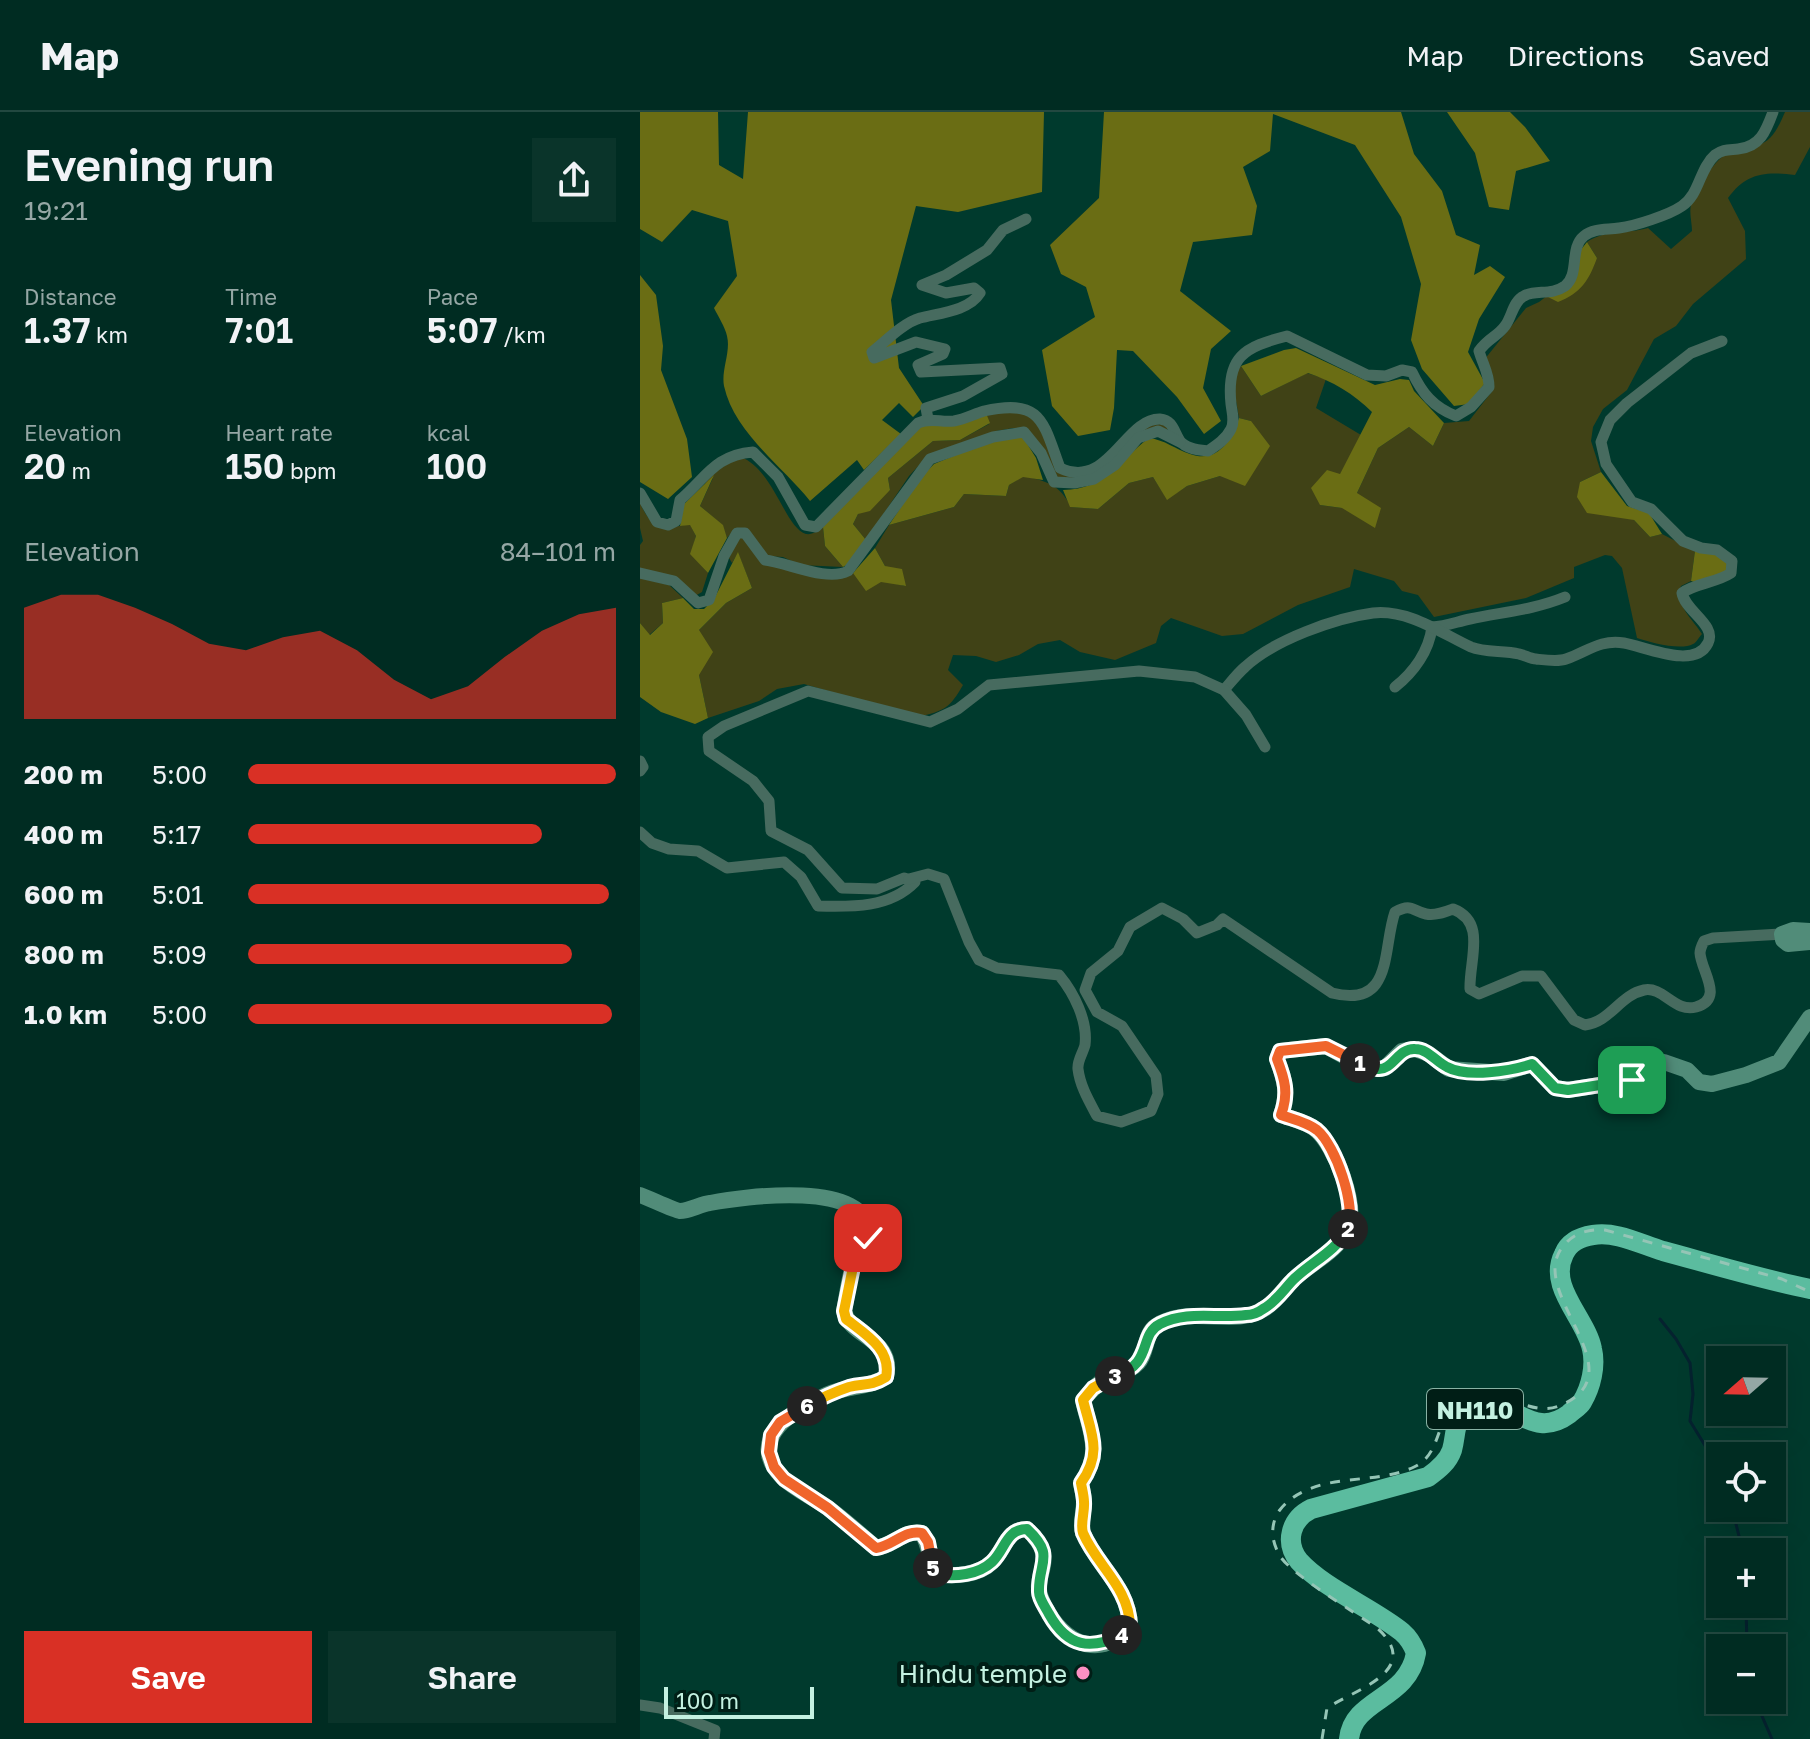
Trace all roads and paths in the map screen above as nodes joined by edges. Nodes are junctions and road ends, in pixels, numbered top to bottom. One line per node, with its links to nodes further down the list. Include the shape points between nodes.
1 (1773, 112): 5 (street, via 1752,146 1714,156 1681,207 1581,238 1567,285 1550,293 1526,294 1508,324 1487,339 1479,351 1489,387 1456,416 1435,405 1412,372 1367,375 1287,336 1239,357 1231,370 1231,428 1221,442 1208,451)
2 (1026, 219): 4 (street, via 1003,230 987,250 922,285 946,293 974,288 980,293 976,299 915,319 872,352 874,358 916,342 945,349 918,365 921,372 1000,368 1002,374 963,396 926,408)
3 (1722, 341): 9 (street, via 1691,353 1627,403 1610,420 1601,442 1606,464 1632,502 1651,509 1683,541 1717,550 1732,561 1731,573 1682,593 1684,603 1710,631 1703,652 1670,655 1603,642 1564,660 1533,659 1473,648)
4 (928, 419): 5 (street, via 956,421 984,411 1030,410 1039,417 1060,468 1068,472 1100,466 1128,436 1155,419 1172,425); 6 (street, via 918,423 816,527 805,525 778,477 753,452 731,456 707,471 680,500 676,521 668,525 657,522)
5 (1181, 443): 7 (street, via 1158,431 1138,438 1115,465 1094,479 1074,483 1054,482 1024,432 993,437 930,459 840,575 765,560 745,533 737,533 724,556 709,600 698,603 674,581)
6 (640, 493)
7 (640, 573)
8 (1565, 597): 9 (street, via 1540,607)
9 (1432, 627): 10 (street, via 1421,658); 11 (street, via 1376,613 1340,620 1273,648 1246,665)
10 (1395, 687)
11 (1224, 690): 12 (street); 16 (street, via 1195,677 1139,671 989,685 930,722 808,691 708,737 709,751 753,781 769,801 771,831 808,850 842,888 877,889)
12 (1265, 747)
13 (640, 761): 14 (street)
14 (640, 771)
15 (640, 832): 16 (street, via 652,843 698,851 727,868 784,862 801,877 818,906 885,901 906,892 915,882)
16 (909, 879): 18 (street, via 928,874 944,879 979,960 997,968 1059,975 1072,990 1084,1027 1085,1045 1077,1066 1085,1093 1097,1116 1121,1122 1151,1111 1158,1094 1156,1076 1122,1026 1097,1012 1085,990 1091,973 1118,951 1130,927 1162,908 1197,933 1223,919 1332,993 1348,997 1374,987 1385,970 1395,912 1414,908 1439,914 1453,909 1465,913 1473,927 1470,989 1479,994 1522,976 1541,976 1574,1020 1585,1025 1604,1019 1643,990 1677,1005 1694,1008 1705,1003 1710,984 1700,953 1704,941)
17 (1810, 931): 18 (main road)
18 (1782, 934): 19 (main road, via 1788,944)
19 (1810, 942)
20 (1810, 1017): 21 (main road, via 1779,1062 1712,1084 1664,1062 1632,1080 1568,1090 1555,1088 1532,1064 1504,1073 1449,1069 1415,1049 1402,1051 1378,1069 1326,1046 1280,1051 1277,1059 1287,1087 1281,1115 1317,1130 1326,1143 1350,1199 1349,1227 1334,1249 1262,1311 1178,1316 1156,1325 1135,1366 1106,1379 1083,1400 1094,1457 1081,1483 1082,1531 1098,1562 1115,1579 1130,1618 1123,1635 1097,1645 1082,1645 1052,1619 1039,1594 1043,1549 1027,1529 1010,1535 983,1569 937,1574 922,1533 914,1531 876,1548 774,1467 771,1435 780,1422 828,1394 872,1386 886,1377 888,1367 877,1344 846,1319 844,1311 854,1262 868,1238 861,1216 831,1198 789,1193 680,1211)
21 (640, 1195)
22 (1810, 1289): 25 (highway, NH110, via 1613,1235 1593,1235 1569,1245 1560,1263 1561,1283 1593,1355 1581,1404 1560,1420 1539,1424 1500,1408 1477,1408 1459,1419 1452,1451 1428,1477 1311,1509 1295,1523 1291,1542 1301,1562 1403,1633 1416,1653 1407,1680 1358,1717)
23 (640, 1705): 24 (street, via 715,1730)
24 (714, 1739)
25 (1349, 1739)

